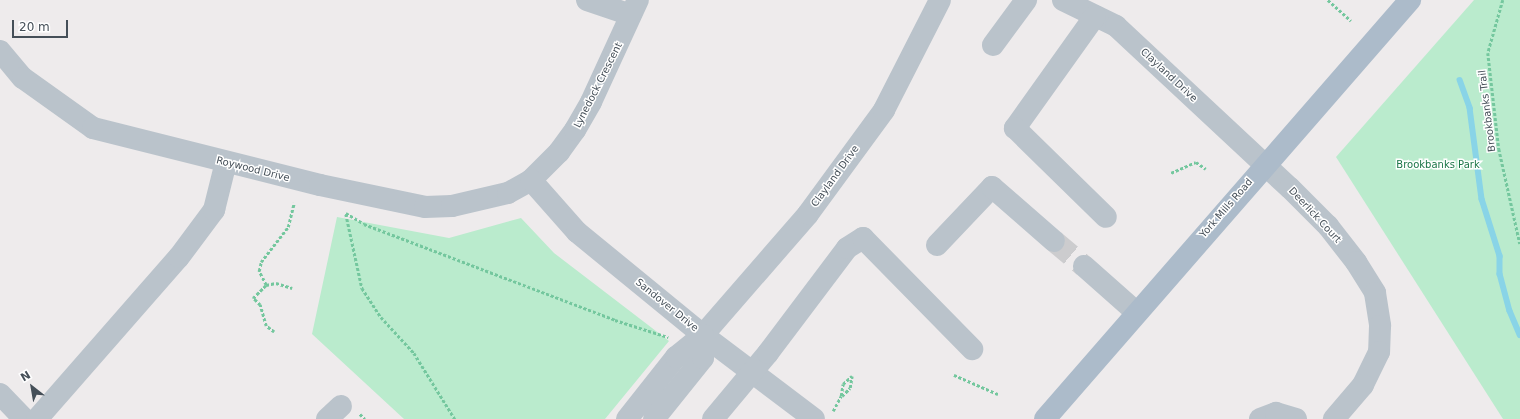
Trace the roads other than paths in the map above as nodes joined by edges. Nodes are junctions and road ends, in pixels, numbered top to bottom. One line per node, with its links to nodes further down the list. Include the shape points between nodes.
1 (588, 0): 6 (street)
2 (940, 0): 17 (street, Clayland Drive, via 884,110 808,214)
3 (1026, 0): 7 (street)
4 (1410, 0): 10 (main road, York Mills Road)
5 (1078, 6): 10 (street, Clayland Drive, via 1116,26); 12 (street, via 1015,128)
6 (635, 7): 11 (street, Lynedock Crescent, via 575,130 559,152)
7 (994, 45)
8 (0, 51): 9 (street, Roywood Drive, via 23,78 93,128)
9 (226, 162): 11 (street, Roywood Drive, via 425,207 452,206 508,192); 23 (street, via 214,210 179,257)
10 (1265, 164): 16 (main road, York Mills Road); 30 (street, Deerlick Court, via 1328,226 1356,262 1375,293 1380,326 1378,352 1363,385)
11 (531, 180): 17 (street, Sandover Drive, via 577,232)
12 (1106, 216)
13 (1054, 241): 14 (street, via 992,187)
14 (937, 245)
15 (1084, 266): 16 (street)
16 (1136, 312): 27 (main road, York Mills Road)
17 (703, 334): 19 (street, Sandover Drive); 24 (street, Clayland Drive, via 676,357); 25 (street, via 703,358)
18 (972, 349): 19 (street, via 863,238 847,248)
19 (752, 372): 21 (street, Sandover Drive); 26 (street)
20 (0, 394): 22 (street)
21 (823, 416)
22 (24, 419)
23 (37, 419)
24 (627, 419)
25 (654, 419)
26 (713, 419)
27 (1045, 419)
28 (1260, 419): 29 (street, via 1276,413)
29 (1296, 419)
30 (1334, 419)

